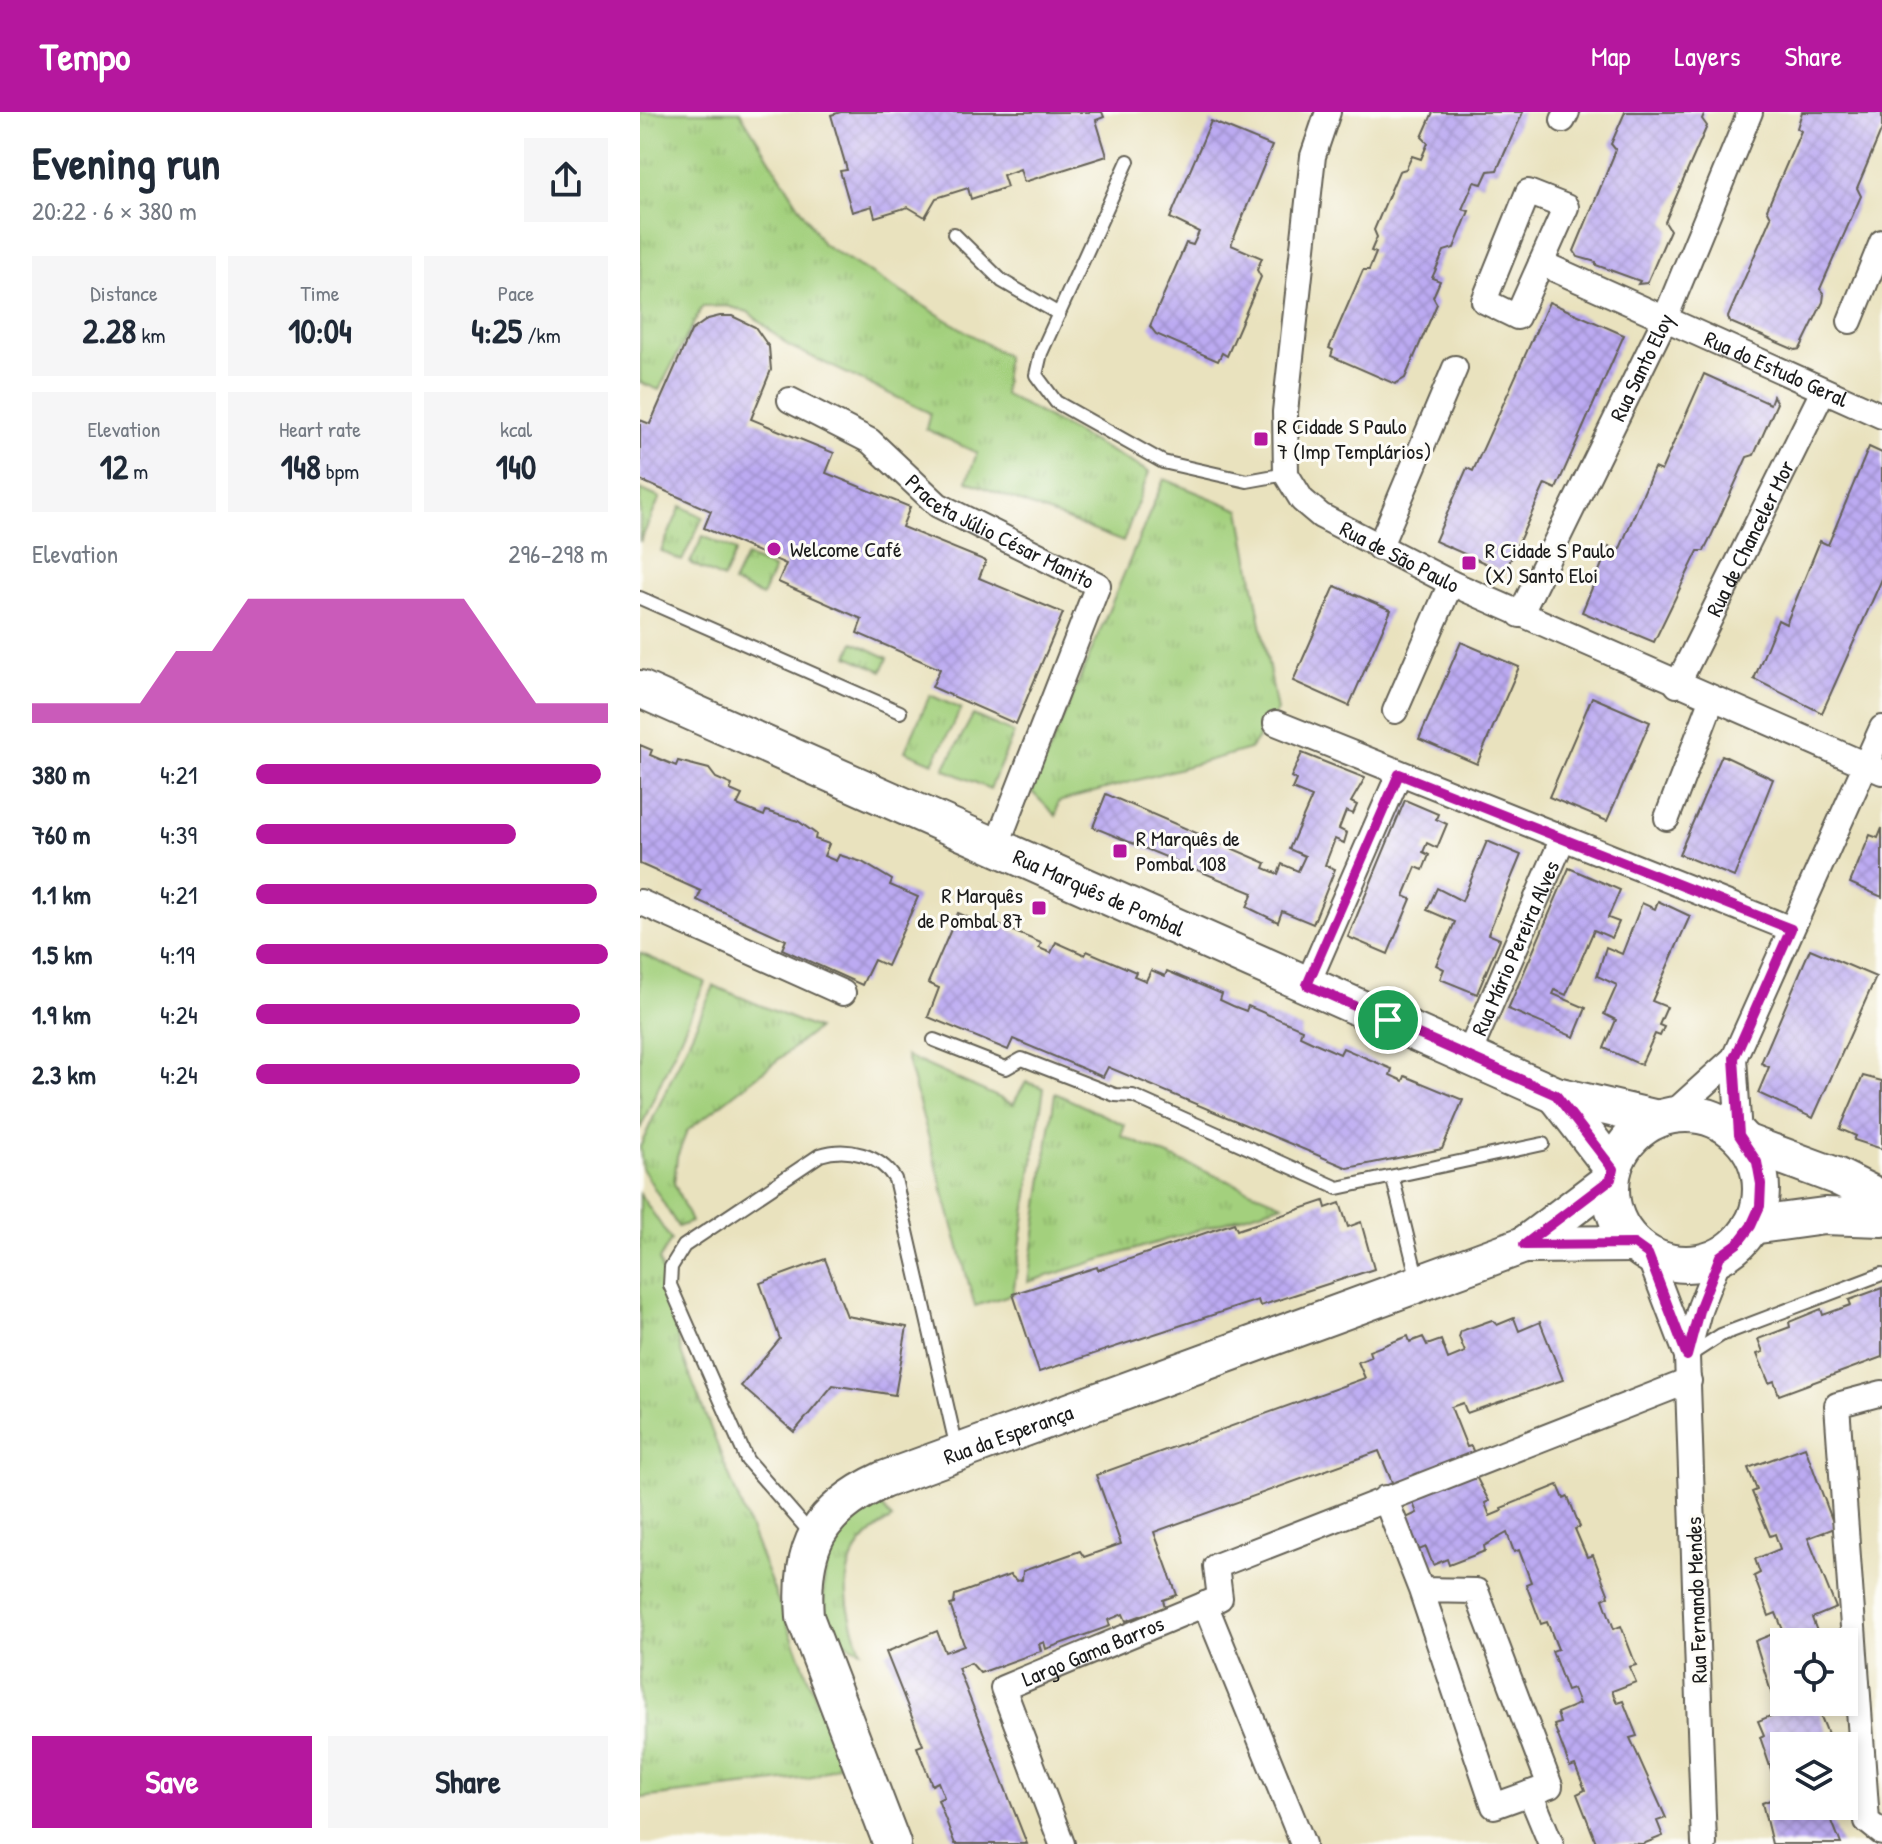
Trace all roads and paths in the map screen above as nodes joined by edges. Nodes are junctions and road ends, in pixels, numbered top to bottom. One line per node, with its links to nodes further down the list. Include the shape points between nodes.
1 (1328, 112): 14 (street, via 1313,156 1296,290 1285,412)
2 (1750, 112): 8 (street, Rua Santo Eloy)
3 (1128, 161): 7 (lane)
4 (954, 234): 7 (lane, via 1002,281)
5 (1882, 242): 9 (street)
6 (1541, 263): 6 (street, via 1517,317 1484,301 1528,192 1566,207); 8 (street, Rua do Estudo Geral)
7 (1059, 314): 14 (lane, via 1036,375 1056,402 1163,462 1247,481)
8 (1664, 321): 11 (street, Rua do Estudo Geral); 18 (street, Rua Santo Eloy)
9 (1850, 321)
10 (1455, 368): 15 (street)
11 (1823, 391): 13 (street, Rua do Estudo Geral); 19 (street, Rua de Chanceler Mor)
12 (790, 400): 30 (street, Praceta Júlio César Manito, via 870,441 938,505 1098,585)
13 (1882, 416)
14 (1286, 474): 15 (street, Rua de São Paulo, via 1302,500 1321,516)
15 (1379, 548): 16 (street, Rua de São Paulo)
16 (1451, 583): 18 (street, Rua de São Paulo); 22 (street)
17 (640, 598): 23 (lane)
18 (1520, 615): 19 (street, Rua de São Paulo)
19 (1677, 685): 21 (street, Rua de São Paulo)
20 (640, 689): 30 (street, Rua Marquês de Pombal)
21 (1712, 700): 26 (street, Rua de São Paulo); 28 (street)
22 (1395, 711)
23 (900, 712)
24 (1276, 723): 27 (street)
25 (1882, 728): 26 (street)
26 (1873, 768): 32 (street)
27 (1399, 774): 29 (street); 33 (street)
28 (1667, 818)
29 (1563, 838): 32 (street); 36 (street, Rua Mário Pereira Alves)
30 (996, 847): 33 (street, Rua Marquês de Pombal)
31 (640, 902): 34 (street)
32 (1791, 929): 37 (street)
33 (1307, 985): 36 (street, Rua Marquês de Pombal)
34 (843, 993)
35 (934, 1040): 43 (lane, via 1006,1068 1022,1059 1115,1095 1133,1096 1338,1188)
36 (1468, 1056): 38 (street, Rua Marquês de Pombal)
37 (1734, 1058): 39 (street); 40 (street)
38 (1556, 1095): 39 (street, Rua Marquês de Pombal); 42 (street, Rua Marquês de Pombal)
39 (1665, 1117): 40 (street, via 1696,1114 1719,1121); 42 (street, via 1638,1130 1622,1148)
40 (1743, 1139): 44 (street); 46 (street, via 1757,1162 1761,1184 1760,1206)
41 (1543, 1144): 43 (lane)
42 (1612, 1174): 47 (street, Rua da Esperança); 48 (street, via 1611,1203 1620,1225)
43 (1393, 1179): 51 (lane)
44 (1882, 1199)
45 (1882, 1218): 46 (street, via 1824,1216)
46 (1751, 1226): 49 (street)
47 (1524, 1245): 48 (street, Rua da Esperança); 51 (street, Rua da Esperança)
48 (1641, 1249): 49 (street, via 1672,1263); 52 (street, Rua Fernando Mendes)
49 (1720, 1256): 52 (street, Rua Fernando Mendes)
50 (1882, 1274): 52 (lane, via 1721,1335)
51 (1419, 1284): 55 (street, Rua da Esperança)
52 (1687, 1356): 53 (street, Rua Fernando Mendes)
53 (1689, 1381): 56 (street); 66 (street, Rua Fernando Mendes)
54 (1882, 1393): 61 (street, via 1837,1405 1867,1821)
55 (958, 1453): 57 (street, Rua da Esperança, via 851,1495 836,1506); 57 (lane, via 895,1179 881,1162 861,1155 820,1155 684,1246 671,1267 670,1285 747,1460)
56 (1385, 1498): 58 (street); 59 (street, via 1216,1566 1220,1598)
57 (814, 1538): 62 (street, Rua da Esperança, via 803,1586 805,1617)
58 (1421, 1590): 60 (street, via 1494,1806); 60 (street, via 1476,1591 1550,1786)
59 (1205, 1604): 63 (street, Largo Gama Barros, via 1003,1688); 64 (street)
60 (1530, 1793): 65 (street)
61 (1882, 1833)
62 (892, 1844)
63 (1062, 1844)
64 (1303, 1844)
65 (1551, 1844)
66 (1704, 1844)

